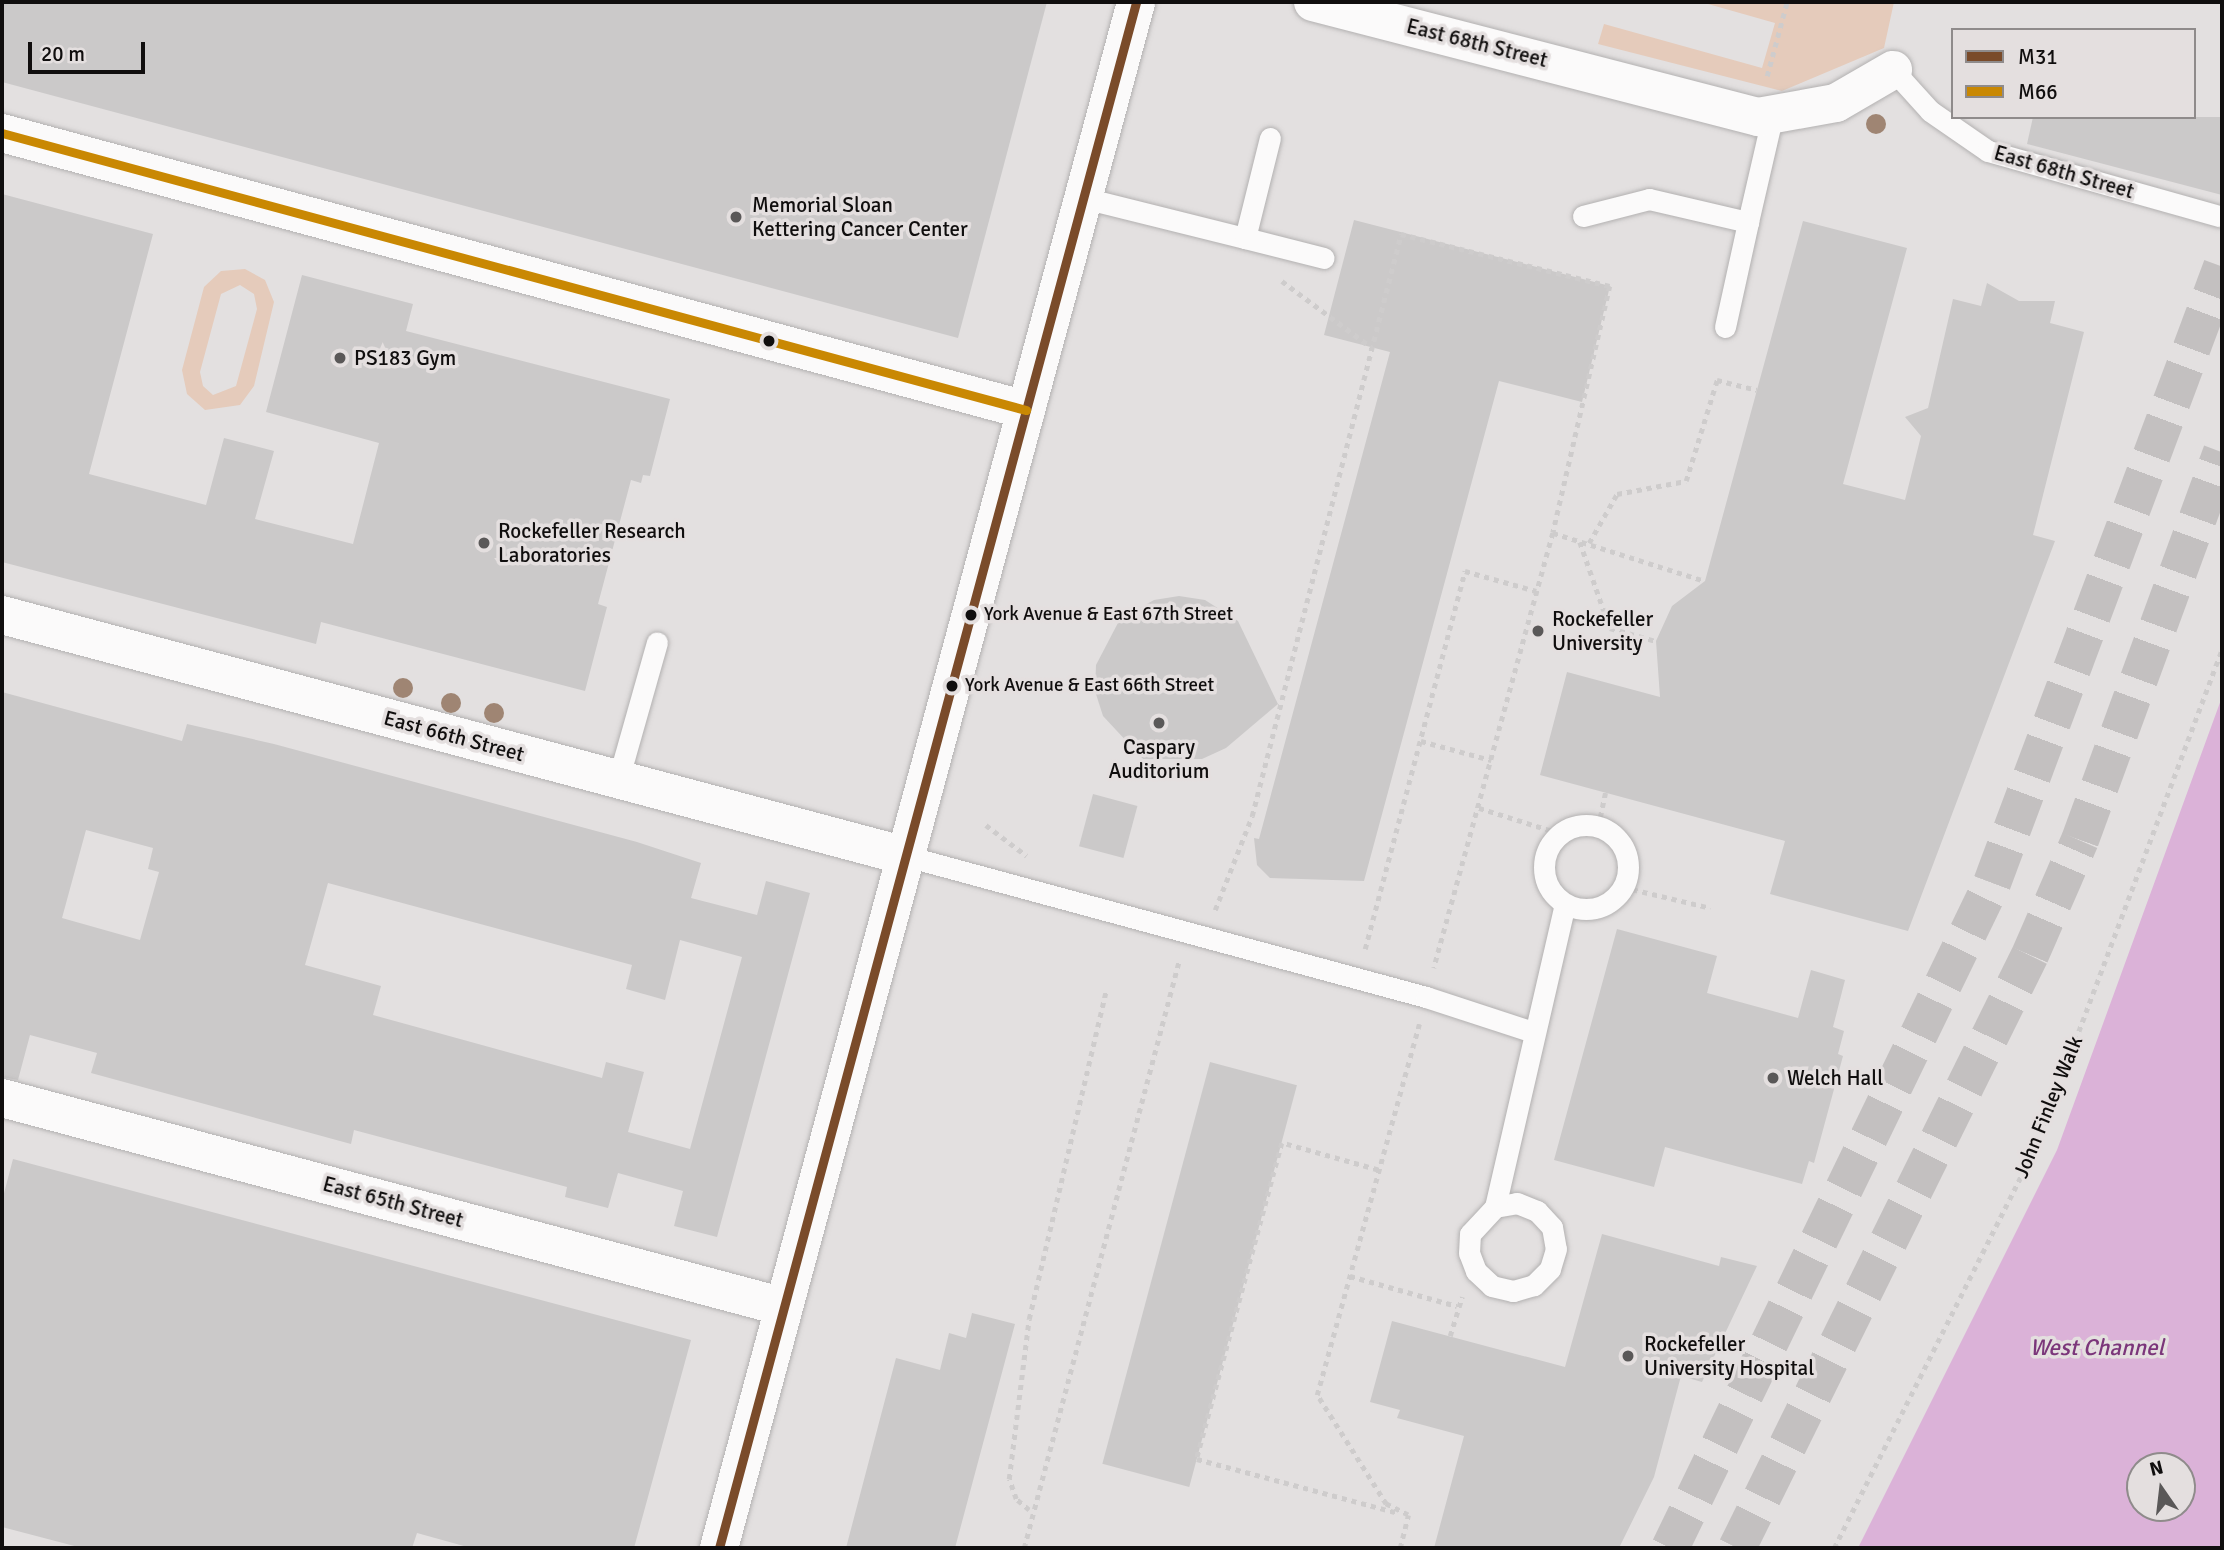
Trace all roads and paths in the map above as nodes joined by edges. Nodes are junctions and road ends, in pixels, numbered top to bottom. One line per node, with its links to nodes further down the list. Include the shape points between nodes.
1 (1136, 2): 8 (street)
2 (1313, 2): 5 (street, East 68th Street, via 1559,64)
3 (1787, 2): 5 (path)
4 (1893, 70): 5 (street, via 1836,103); 10 (lane, East 68th Street, via 1930,111 1988,151)
5 (1768, 102): 11 (lane)
6 (2, 133): 16 (street)
7 (1270, 138): 12 (lane)
8 (1084, 198): 12 (lane); 16 (street)
9 (1583, 216): 11 (lane, via 1649,199)
10 (2220, 216)
11 (1748, 222): 14 (lane)
12 (1245, 238): 13 (lane)
13 (1324, 258)
14 (1724, 327)
15 (1757, 390): 19 (path, via 1717,380 1686,481 1617,494)
16 (1026, 410): 33 (street)
17 (1553, 533): 18 (path); 21 (path); 37 (path, via 1610,286 1401,234 1252,816)
18 (1580, 541): 19 (path); 23 (path, via 1610,628)
19 (1589, 543): 20 (path)
20 (1705, 582)
21 (1536, 592): 26 (path, via 1465,571); 27 (path)
22 (2, 615): 28 (street, East 66th Street)
23 (1656, 640)
24 (657, 642): 28 (lane)
25 (2222, 649): 55 (path, John Finley Walk, via 2033,1153)
26 (1421, 741): 27 (path); 39 (path)
27 (1491, 760): 30 (path)
28 (618, 780): 33 (street, East 66th Street)
29 (1605, 793): 31 (path)
30 (1479, 808): 32 (path); 40 (path)
31 (1598, 827): 32 (lane, via 1577,826); 34 (lane, via 1624,849 1628,861)
32 (1562, 834): 35 (lane, via 1550,845 1544,866 1549,888)
33 (906, 856): 43 (lane, via 1426,997); 49 (street)
34 (1623, 887): 35 (lane, via 1598,908); 36 (path)
35 (1565, 904): 43 (lane)
36 (1711, 908)
37 (1213, 914)
38 (1180, 957): 50 (path)
39 (1363, 957)
40 (1432, 976)
41 (1106, 991): 50 (path, via 1029,1319 1009,1479 1016,1499)
42 (1420, 1022): 45 (path)
43 (1534, 1032): 46 (lane)
44 (2, 1098): 49 (street, East 65th Street)
45 (1378, 1170): 47 (path); 51 (path, via 1282,1143 1197,1459)
46 (1495, 1207): 46 (lane, via 1470,1234 1476,1271 1492,1286 1513,1291 1534,1285 1550,1269 1556,1249 1552,1227 1537,1211 1517,1203)
47 (1350, 1276): 48 (path); 51 (path, via 1317,1395 1386,1504)
48 (1457, 1306)
49 (784, 1307): 52 (street)
50 (1029, 1510): 53 (path)
51 (1408, 1515): 54 (path)
52 (719, 1548)
53 (1024, 1548)
54 (1400, 1548)
55 (1833, 1548)

